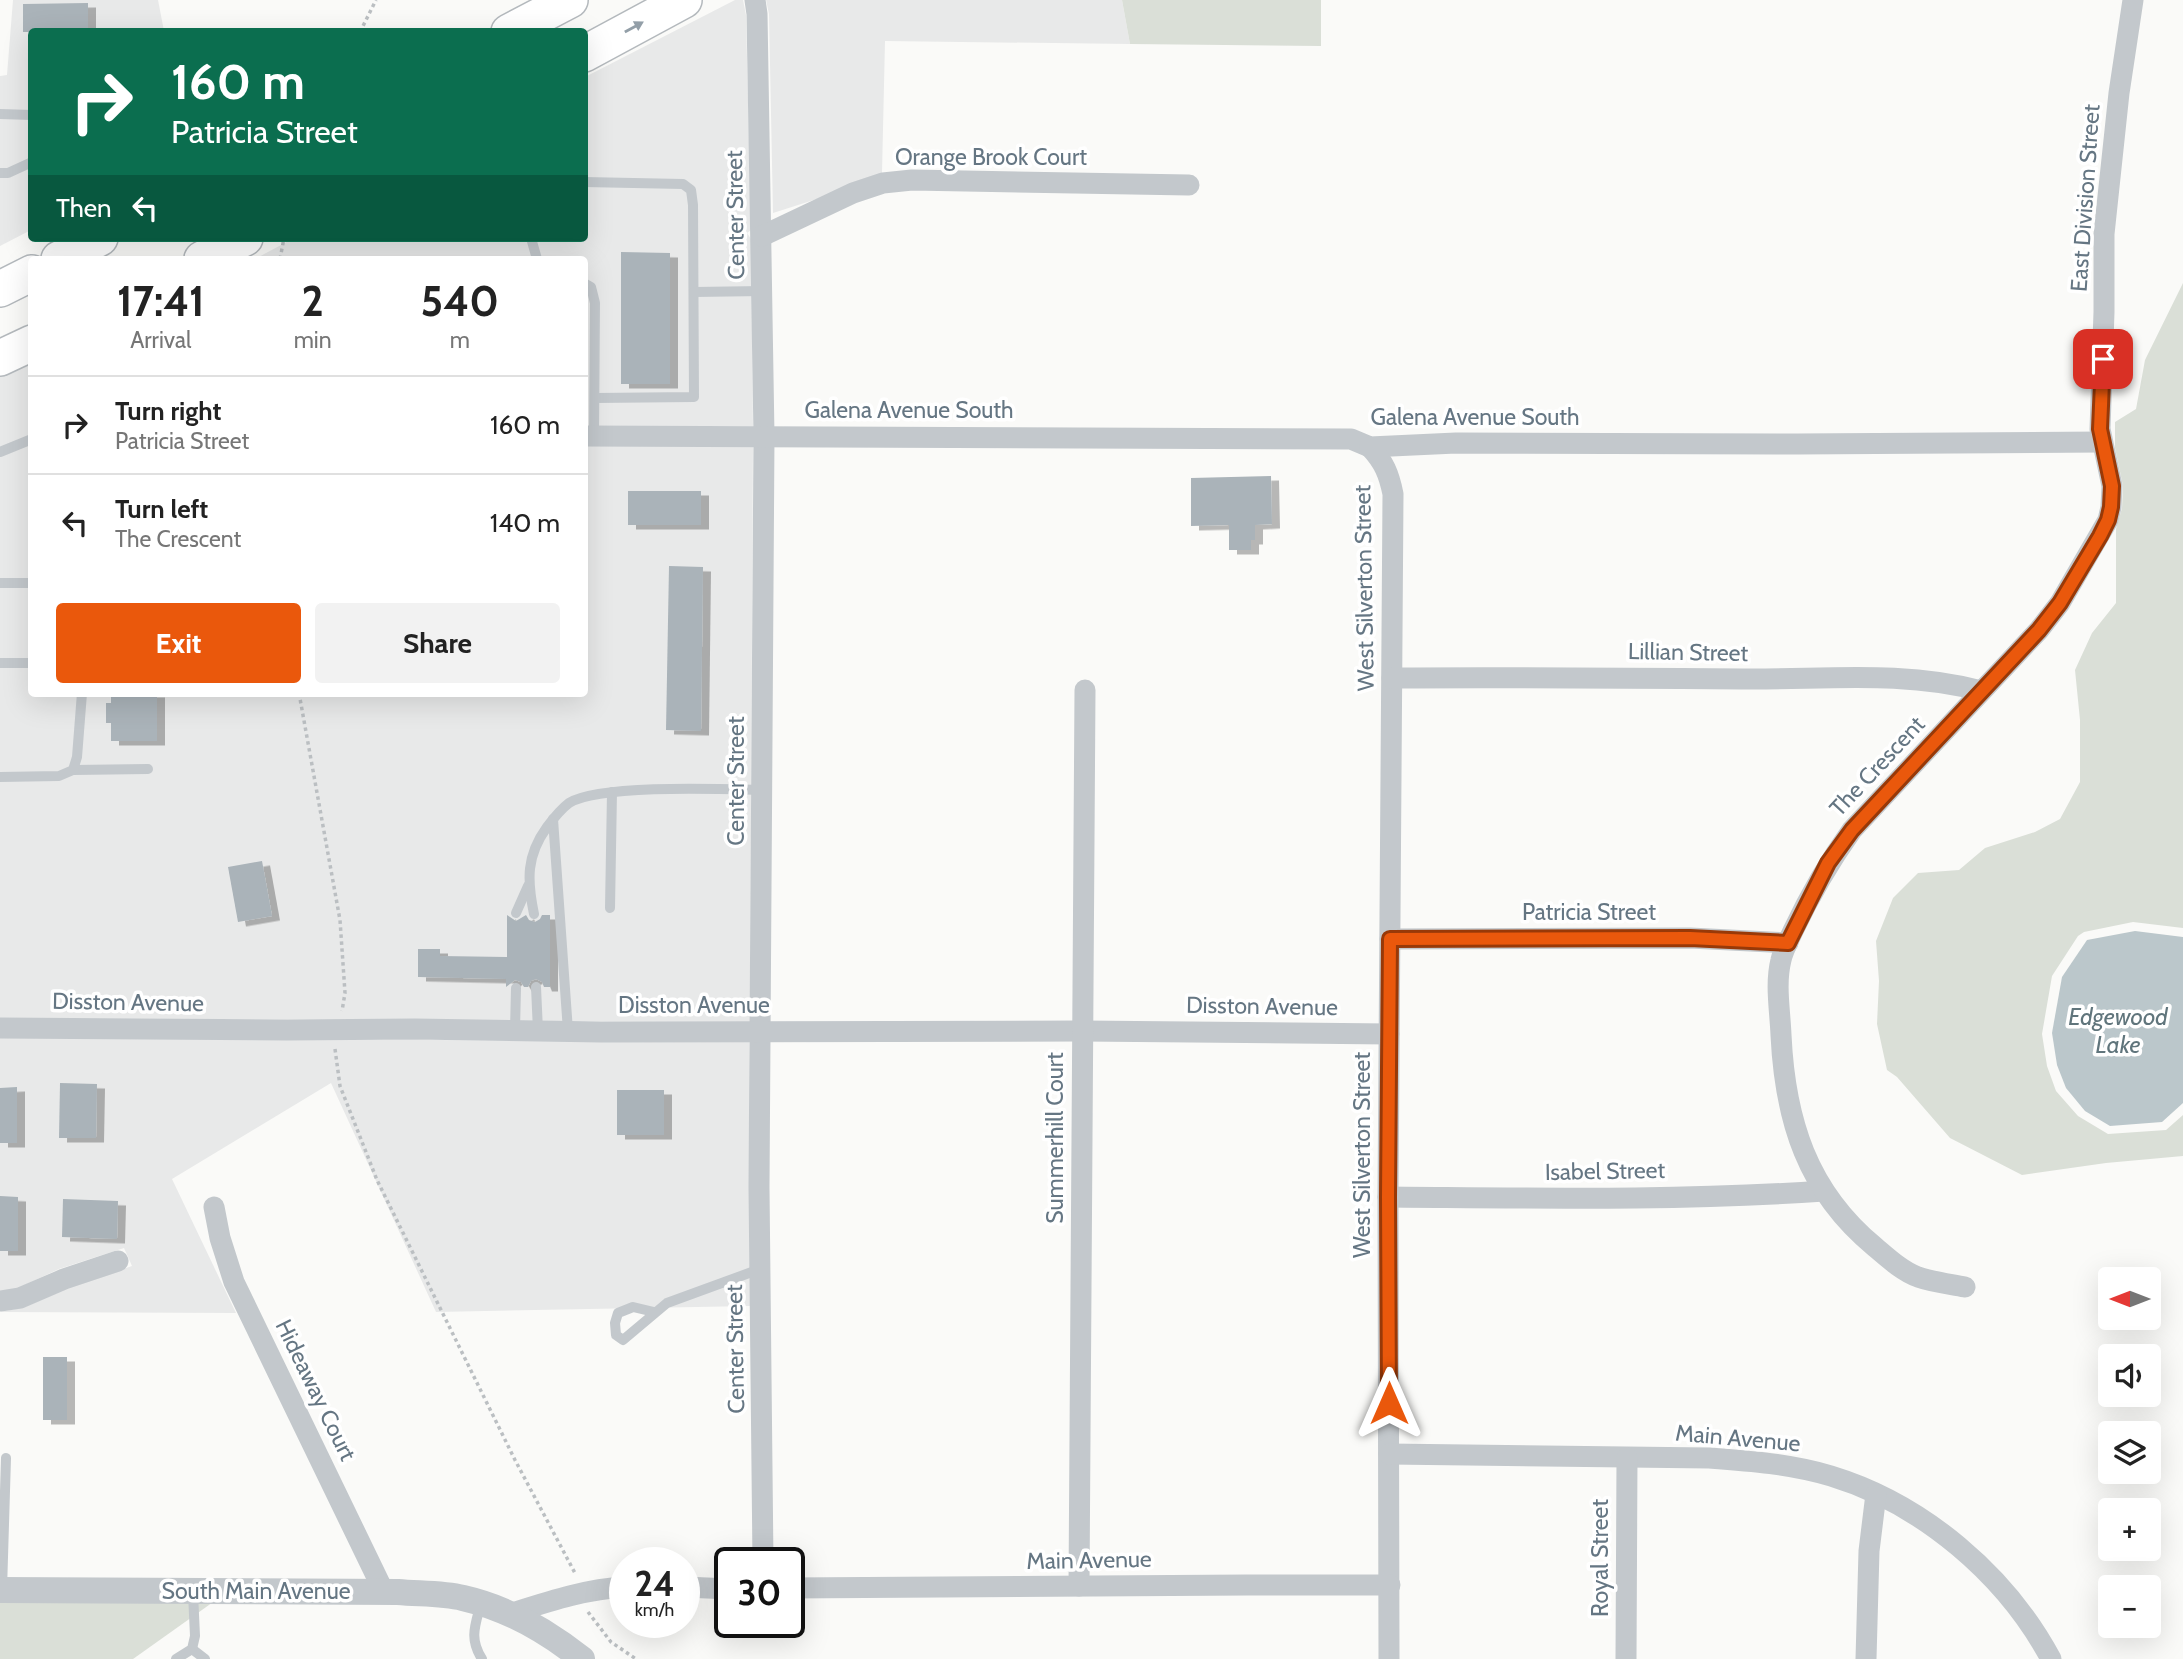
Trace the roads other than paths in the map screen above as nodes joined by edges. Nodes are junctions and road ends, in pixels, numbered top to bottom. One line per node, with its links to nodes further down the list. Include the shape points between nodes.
1 (570, 0): 5 (highway)
2 (684, 0): 6 (highway, one-way to 2)
3 (755, 0): 13 (street, Center Street)
4 (2133, 0): 29 (street, East Division Street, via 2104,234)
5 (517, 28)
6 (588, 52)
7 (0, 114): 8 (lane)
8 (28, 115)
9 (28, 164): 10 (lane)
10 (0, 173)
11 (588, 182): 21 (lane, via 683,184 691,190)
12 (1189, 185): 13 (street, Orange Brook Court, via 883,183)
13 (762, 236): 22 (street, Center Street)
14 (92, 242): 16 (highway)
15 (237, 242): 17 (highway)
16 (64, 256)
17 (208, 256)
18 (28, 275): 20 (highway)
19 (588, 285): 25 (lane, via 595,303)
20 (0, 289)
21 (694, 292): 22 (lane); 25 (lane, via 694,397)
22 (763, 292): 27 (street, Center Street)
23 (28, 345): 24 (highway)
24 (0, 359)
25 (595, 398): 26 (lane)
26 (589, 436): 27 (street, Galena Avenue South)
27 (764, 436): 30 (street, Galena Avenue South, via 1351,439); 43 (street, Center Street)
28 (28, 441): 31 (lane)
29 (2102, 442): 30 (street, Galena Avenue South); 38 (street, The Crescent, via 2112,486 2108,520 2060,603)
30 (1370, 447): 36 (street, West Silverton Street, via 1384,463 1393,494)
31 (0, 452)
32 (0, 583): 33 (lane)
33 (28, 583)
34 (0, 663): 35 (lane)
35 (28, 663)
36 (1391, 678): 38 (street, Lillian Street, via 1882,677); 50 (street, West Silverton Street)
37 (1085, 690): 58 (street, Summerhill Court)
38 (1982, 691): 51 (street, The Crescent, via 1852,830 1828,863)
39 (82, 697): 41 (lane)
40 (148, 769): 41 (lane)
41 (73, 770): 42 (lane, via 59,776)
42 (0, 777)
43 (762, 790): 44 (lane); 59 (street, Center Street)
44 (612, 792): 45 (lane, via 568,803); 47 (lane)
45 (553, 819): 46 (lane, via 531,859); 57 (lane)
46 (528, 886): 48 (lane); 49 (lane)
47 (610, 908)
48 (516, 913)
49 (534, 914)
50 (1390, 939): 51 (street, Patricia Street, via 1690,938); 60 (street, West Silverton Street)
51 (1788, 943): 61 (street, The Crescent, via 1778,973 1789,1102 1800,1144)
52 (536, 987): 56 (lane)
53 (516, 988): 55 (lane)
54 (0, 1027): 55 (street, Disston Avenue)
55 (515, 1030): 56 (street, Disston Avenue)
56 (538, 1031): 57 (street, Disston Avenue)
57 (568, 1031): 59 (street, Disston Avenue)
58 (1082, 1031): 59 (street, Disston Avenue); 60 (street, Disston Avenue); 75 (street, Summerhill Court)
59 (761, 1032): 65 (street, Center Street)
60 (1389, 1034): 62 (street, West Silverton Street)
61 (1824, 1191): 62 (street, Isabel Street, via 1588,1198); 66 (street, The Crescent, via 1847,1220 1900,1267 1919,1277)
62 (1388, 1197): 69 (street, West Silverton Street)
63 (215, 1207): 80 (street, Hideaway Court, via 234,1282)
64 (118, 1261): 67 (street, via 20,1298)
65 (760, 1269): 68 (lane); 73 (street, Center Street)
66 (1965, 1287)
67 (0, 1301)
68 (654, 1312)
69 (1389, 1454): 71 (street, Main Avenue); 74 (street, West Silverton Street)
70 (6, 1458): 78 (lane)
71 (1627, 1458): 72 (street, Main Avenue, via 1759,1461 1833,1476); 89 (street, Royal Street)
72 (1876, 1494): 90 (street, via 1869,1551); 91 (street, Main Avenue, via 1930,1525 1975,1562 2015,1602)
73 (763, 1547)
74 (1390, 1585): 75 (street, Main Avenue); 88 (street, West Silverton Street)
75 (1079, 1586): 77 (street, Main Avenue)
76 (609, 1588): 82 (street)
77 (805, 1588)
78 (1, 1590): 79 (street, South Main Avenue)
79 (193, 1590): 80 (street, South Main Avenue); 83 (lane)
80 (384, 1592): 81 (street, South Main Avenue, via 460,1597)
81 (481, 1603): 82 (street, South Main Avenue); 86 (lane, via 473,1635)
82 (509, 1614): 87 (street, South Main Avenue)
83 (192, 1649): 84 (lane); 85 (lane)
84 (176, 1659)
85 (205, 1659)
86 (482, 1659)
87 (582, 1659)
88 (1389, 1659)
89 (1626, 1659)
90 (1866, 1659)
91 (2051, 1659)

